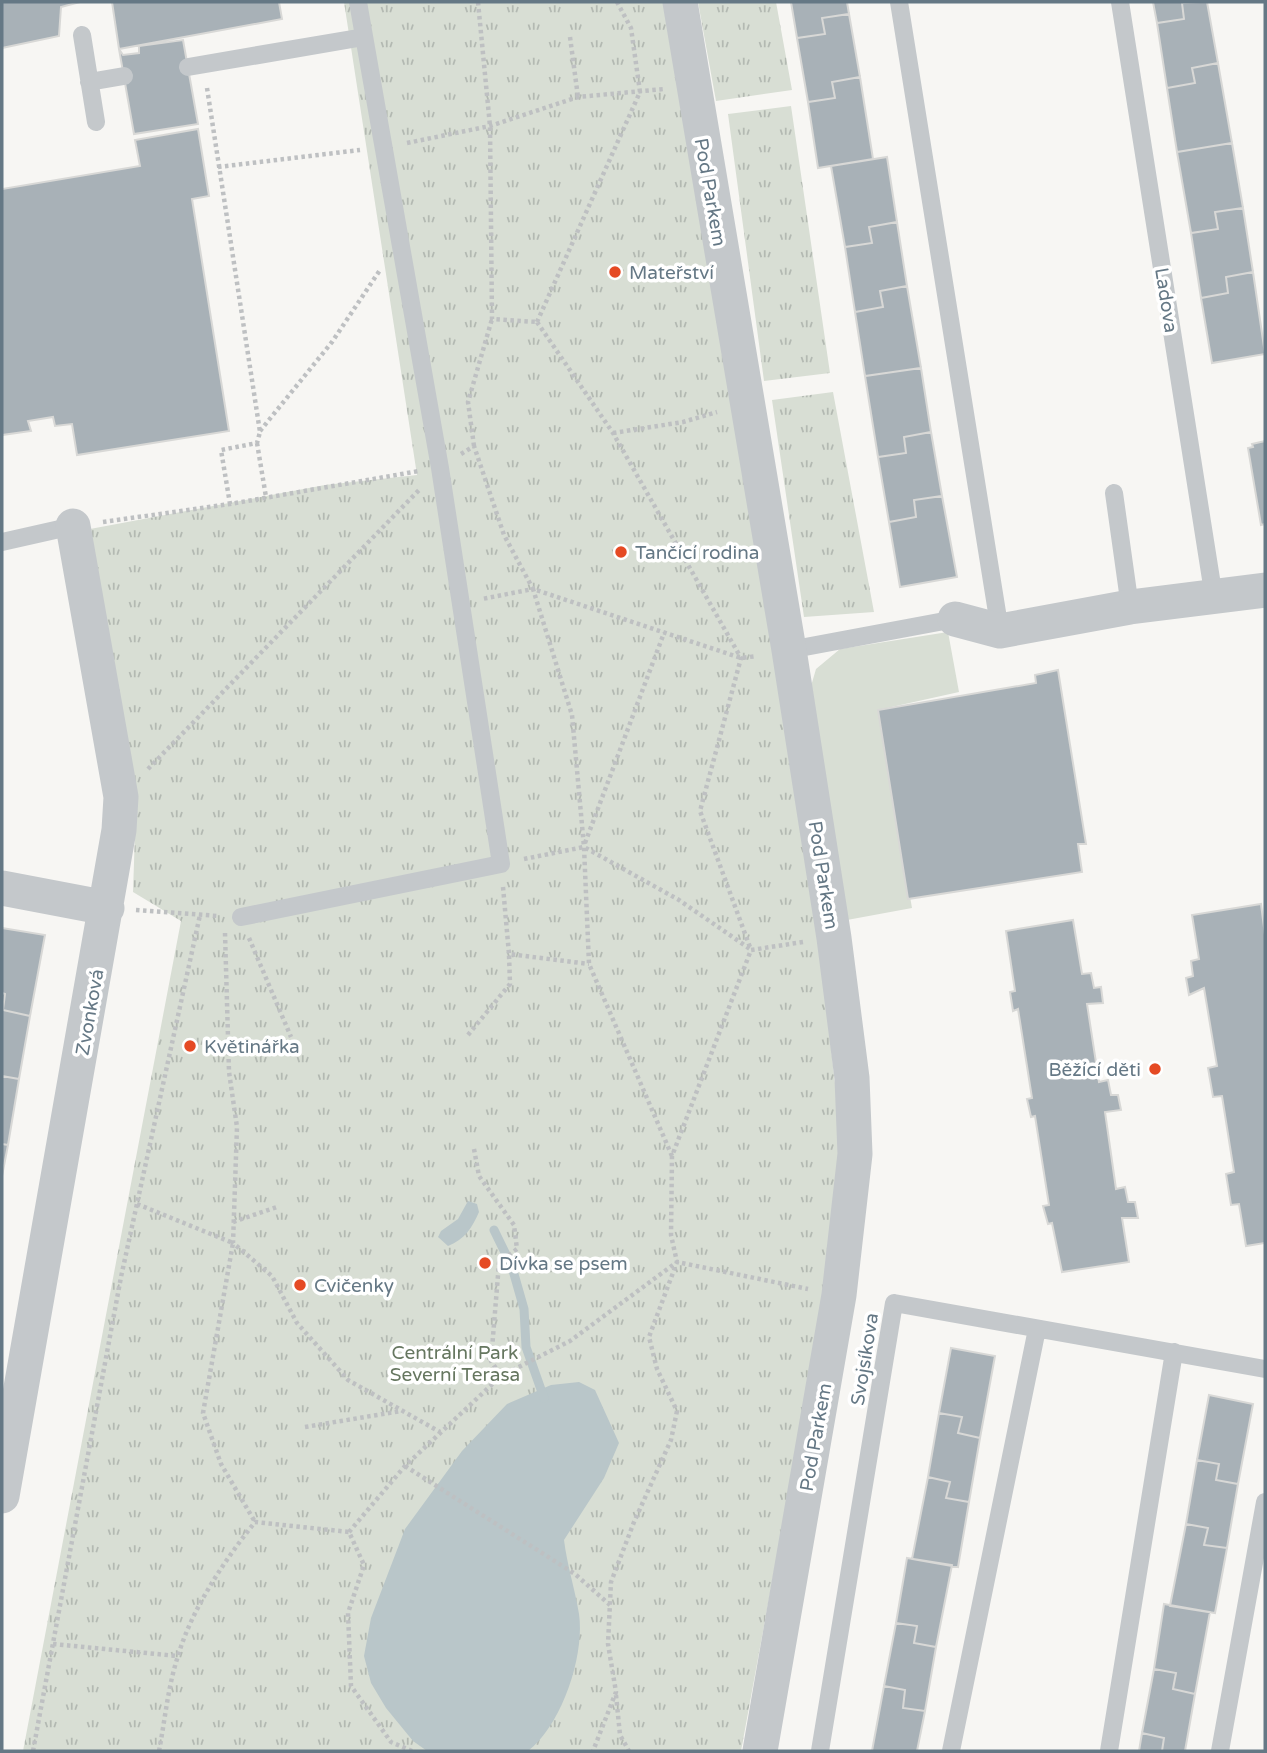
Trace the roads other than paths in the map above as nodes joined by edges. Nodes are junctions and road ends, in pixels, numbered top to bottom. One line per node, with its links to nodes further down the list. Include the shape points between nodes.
1 (358, 2): 6 (lane)
2 (680, 2): 19 (street, Pod Parkem)
3 (899, 2): 18 (lane)
4 (1120, 2): 15 (lane, Ladova)
5 (82, 35): 9 (lane)
6 (364, 37): 7 (lane); 22 (lane, via 440,468 501,864)
7 (195, 66)
8 (124, 76): 9 (lane)
9 (89, 82): 10 (lane)
10 (96, 122)
11 (1114, 493): 16 (lane)
12 (73, 526): 13 (lane); 21 (street, Zvonková, via 121,797)
13 (2, 542)
14 (1265, 590): 15 (street)
15 (1214, 598): 16 (street)
16 (1130, 607): 18 (street)
17 (955, 619): 18 (street); 19 (lane)
18 (1000, 631)
19 (789, 650): 28 (street, Pod Parkem, via 834,938 852,1078 856,1154 839,1295)
20 (2, 888): 21 (street)
21 (107, 908): 26 (street, Zvonková)
22 (241, 918)
23 (1037, 1329): 24 (lane, Svojsíkova); 29 (lane, Svojsíkova, via 894,1303); 30 (lane)
24 (1174, 1352): 25 (lane, Svojsíkova); 31 (lane)
25 (1265, 1368)
26 (2, 1496)
27 (1265, 1502): 32 (lane)
28 (760, 1751)
29 (820, 1751)
30 (951, 1751)
31 (1109, 1751)
32 (1220, 1751)

